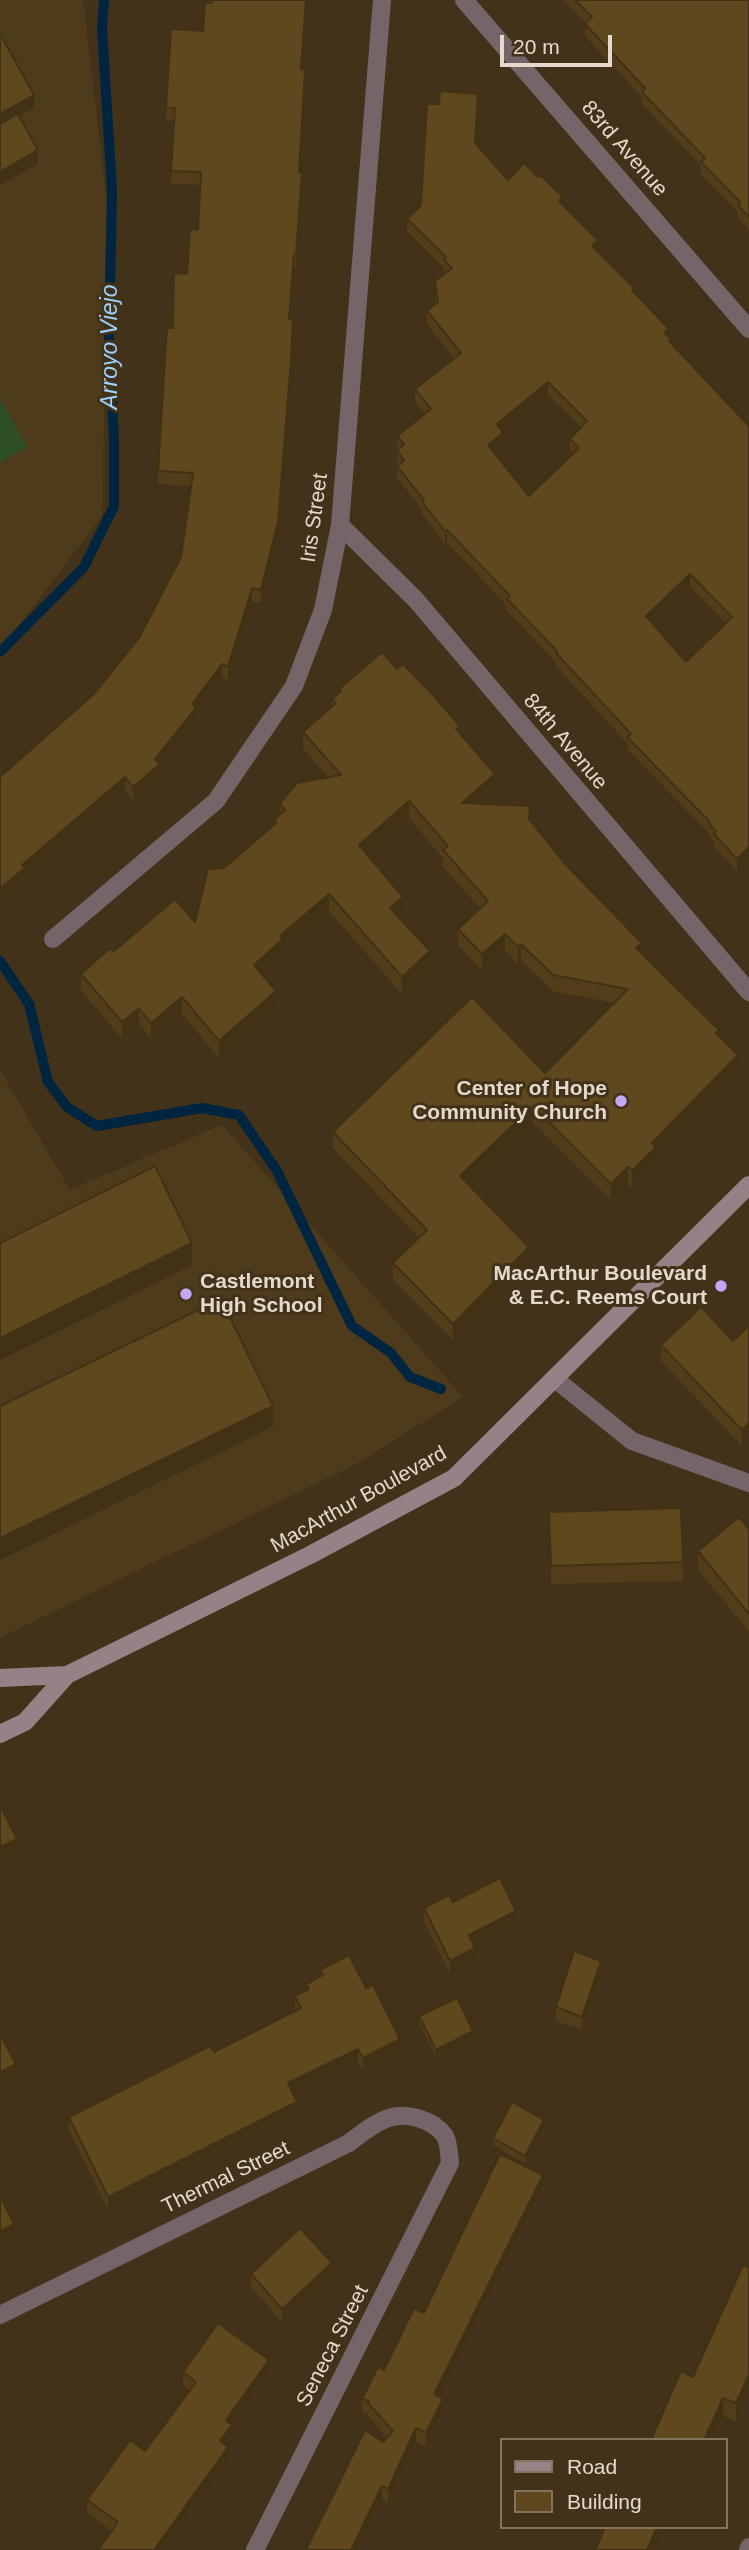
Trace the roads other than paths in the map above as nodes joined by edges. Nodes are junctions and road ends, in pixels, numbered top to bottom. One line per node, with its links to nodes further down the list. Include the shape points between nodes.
1 (382, 0): 4 (street, Iris Street)
2 (464, 0): 3 (street, 83rd Avenue)
3 (749, 329)
4 (340, 525): 5 (street, Iris Street, via 323,610 293,686 216,801); 6 (street, 84th Avenue, via 416,600)
5 (53, 939)
6 (749, 992)
7 (749, 1185): 8 (main road, MacArthur Boulevard)
8 (555, 1379): 9 (street, via 632,1441); 10 (main road, MacArthur Boulevard, via 454,1478)
9 (749, 1483)
10 (67, 1675): 11 (main road, MacArthur Boulevard); 12 (main road, MacArthur Boulevard, via 25,1722)
11 (0, 1678)
12 (0, 1734)
13 (450, 2163): 14 (street, Thermal Street, via 446,2138 436,2126 405,2115 389,2117 349,2143); 15 (street, Seneca Street)
14 (0, 2315)
15 (256, 2550)

